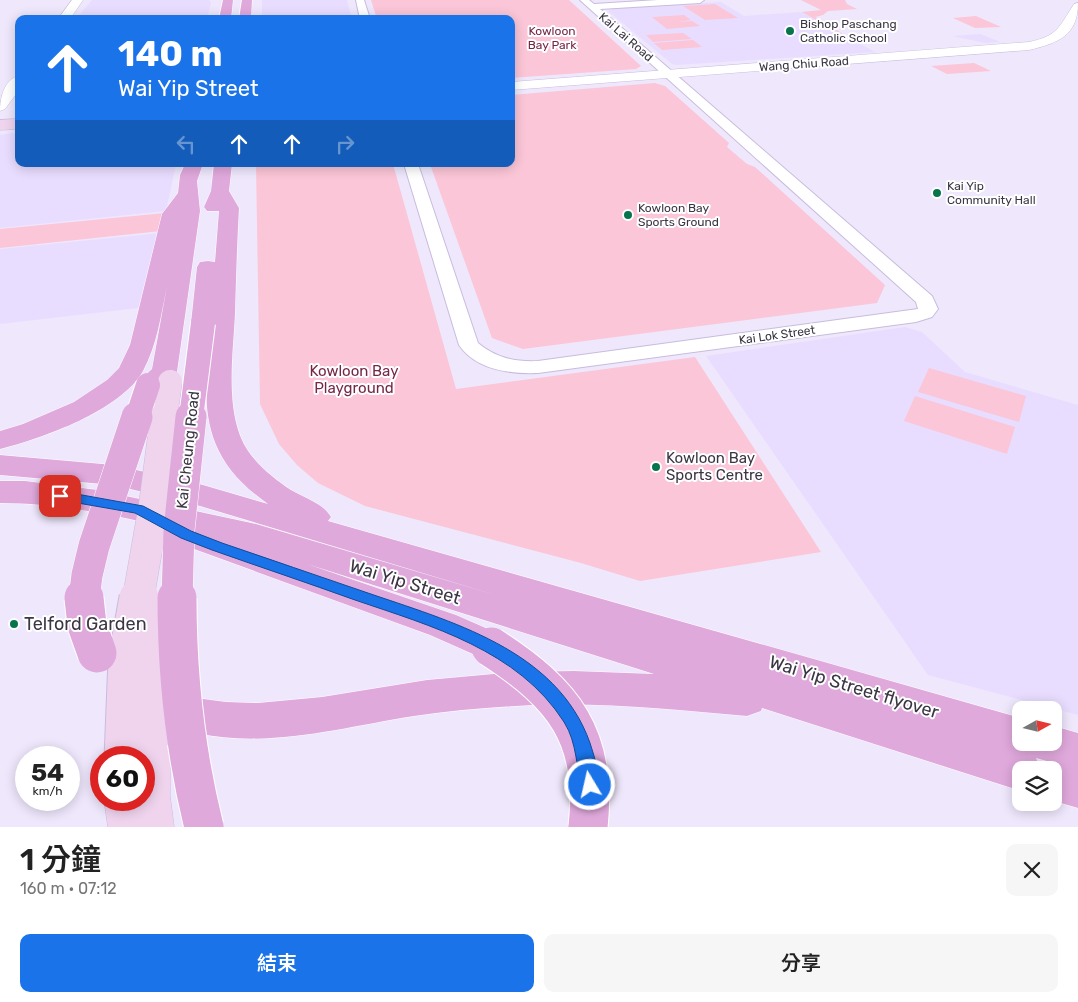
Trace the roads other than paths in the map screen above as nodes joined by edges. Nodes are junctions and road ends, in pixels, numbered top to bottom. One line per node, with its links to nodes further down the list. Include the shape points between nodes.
1 (78, 0): 8 (street)
2 (226, 0): 9 (main road)
3 (247, 0): 10 (main road)
4 (360, 0): 11 (street)
5 (700, 0): 6 (street)
6 (588, 3): 12 (street, Kai Lai Road)
7 (1078, 6): 12 (street, Wang Chiu Road, via 1060,36 1050,42 1029,46)
8 (67, 15)
9 (225, 15)
10 (245, 15)
11 (364, 15)
12 (669, 74): 16 (street, Wang Chiu Road); 22 (street, Kai Lok Street, via 925,300 928,309 925,313 538,367 501,365 482,357 469,345)
13 (15, 82): 14 (street)
14 (0, 84)
15 (15, 85): 17 (street)
16 (515, 86)
17 (0, 106)
18 (15, 124): 19 (main road)
19 (0, 125)
20 (192, 167): 24 (main road, Kai Cheung Road)
21 (223, 167): 23 (main road, Kai Cheung Road)
22 (412, 167)
23 (220, 191): 30 (main road, via 229,208 220,404 223,427 232,450 247,471 268,490 330,526); 31 (main road, Kai Cheung Road, bridge, via 212,210)
24 (186, 195): 25 (main road, Kai Cheung Road, via 190,212); 26 (main road, via 172,214 142,345 130,371 116,386 84,408)
25 (164, 372): 33 (main road, bridge, via 148,385 94,546 84,594 84,616 97,653 129,687 149,700 178,712 246,720 317,715 456,694 558,687 646,690); 36 (main road, Kai Cheung Road, bridge, via 170,382 154,508 128,659)
26 (0, 440)
27 (0, 466): 30 (main road, Wai Yip Street, via 114,475 203,496)
28 (0, 492): 29 (main road, Wai Yip Street, via 60,496)
29 (138, 509): 33 (main road, Wai Yip Street, via 256,536); 45 (main road, bridge, via 186,534 419,616 511,658 558,701 578,734 590,774)
30 (378, 546): 32 (main road, Wai Yip Street)
31 (178, 552): 43 (main road, Kai Cheung Road, bridge, via 160,647 150,737); 44 (main road, bridge, via 183,721)
32 (688, 638): 34 (main road, Wai Yip Street flyover)
33 (804, 704): 35 (main road, Wai Yip Street flyover)
34 (1012, 741)
35 (1012, 743)
36 (124, 746)
37 (1062, 750): 38 (main road, Wai Yip Street flyover)
38 (1078, 752)
39 (1062, 783): 40 (main road)
40 (1078, 788)
41 (128, 811): 42 (main road)
42 (130, 827)
43 (152, 827)
44 (204, 827)
45 (588, 827)

